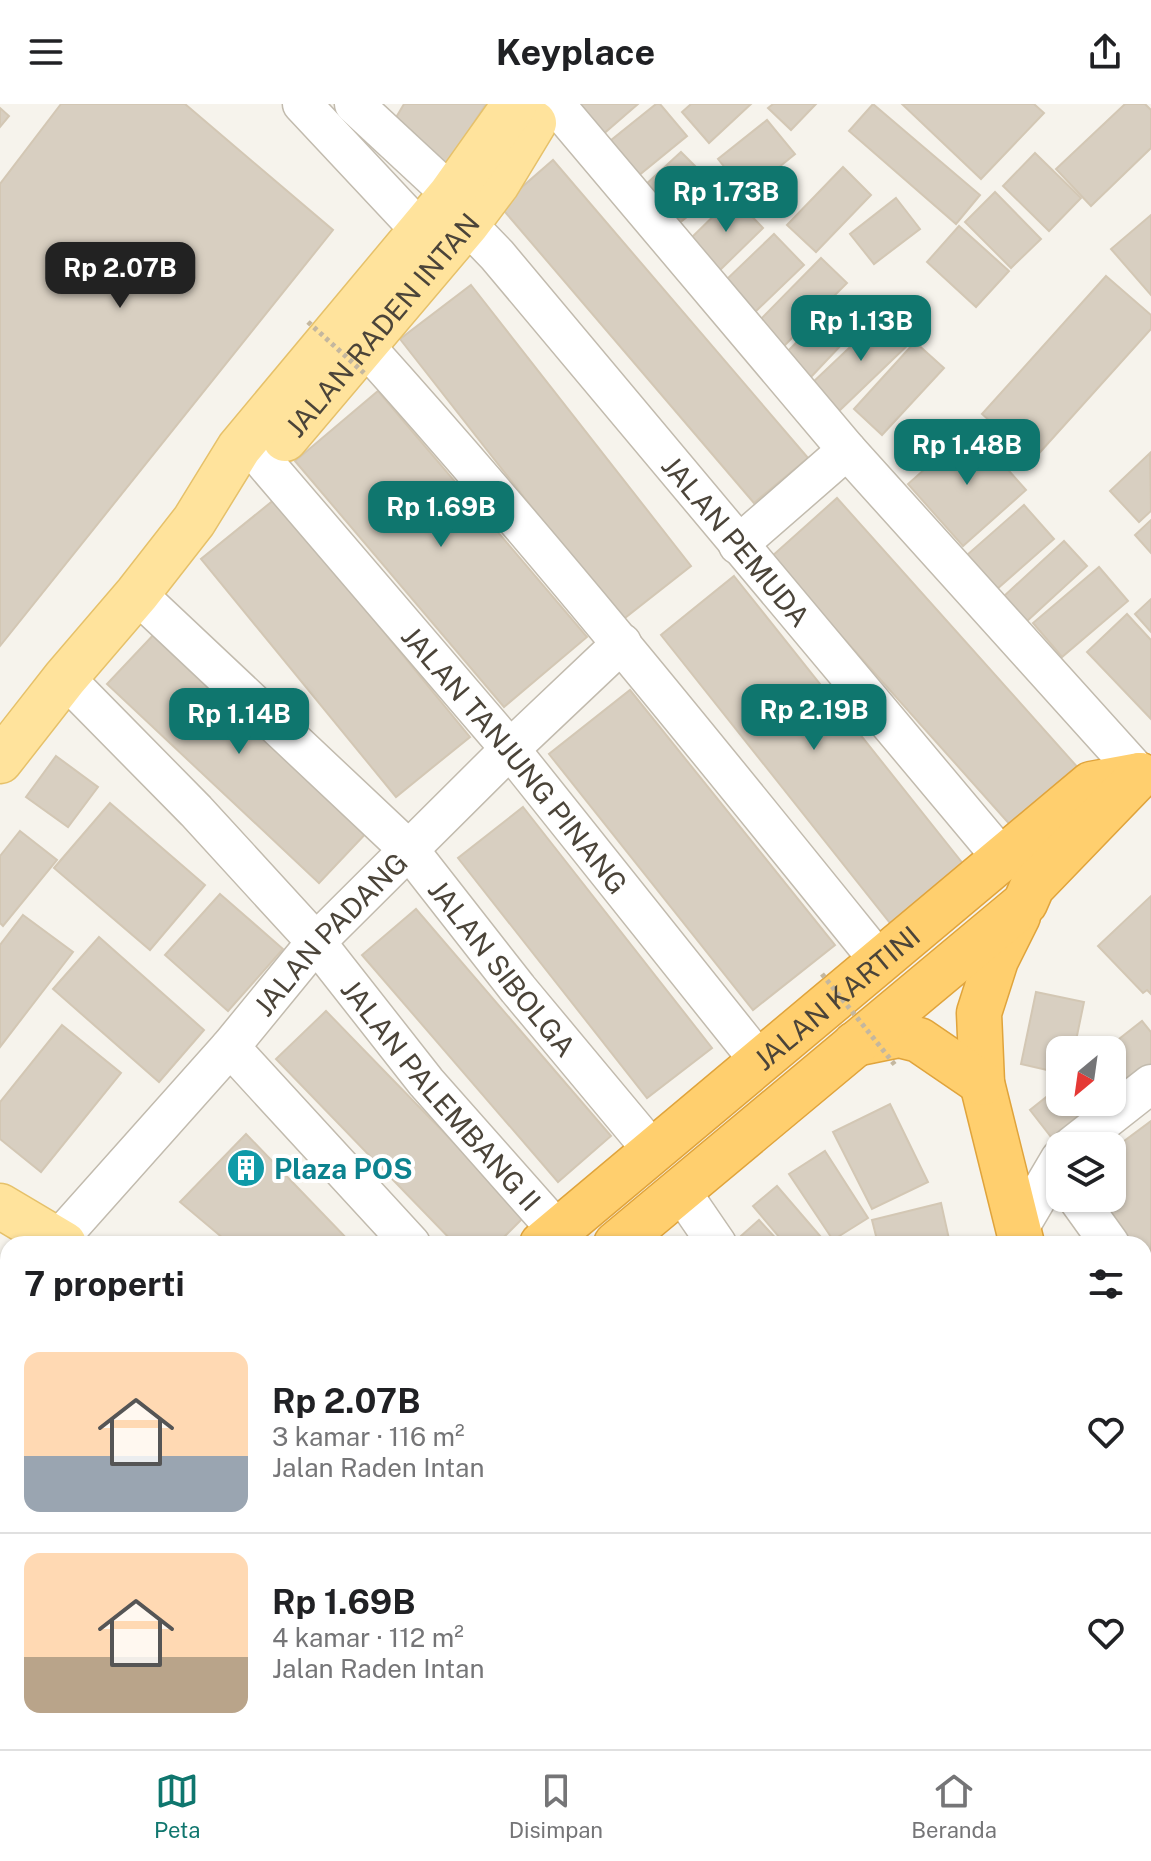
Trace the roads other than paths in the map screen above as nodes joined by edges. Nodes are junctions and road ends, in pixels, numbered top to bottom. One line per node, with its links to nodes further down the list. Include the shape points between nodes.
1 (354, 104): 6 (street, JALAN PEMUDA)
2 (515, 104): 6 (main road, JALAN RADEN INTAN)
3 (540, 104): 6 (main road, JALAN RADEN INTAN, via 504,172)
4 (555, 104): 9 (street)
5 (304, 105): 7 (street)
6 (459, 209): 7 (main road, JALAN RADEN INTAN); 8 (main road, JALAN RADEN INTAN); 12 (street, JALAN PEMUDA)
7 (419, 229): 11 (main road, JALAN RADEN INTAN, via 239,448)
8 (364, 360): 10 (main road, JALAN RADEN INTAN); 14 (street, via 480,476)
9 (847, 450): 12 (street); 18 (street)
10 (265, 463): 11 (main road, JALAN RADEN INTAN); 16 (street, JALAN TANJUNG PINANG)
11 (194, 521): 13 (main road, JALAN RADEN INTAN)
12 (738, 545): 20 (street, JALAN PEMUDA)
13 (137, 594): 15 (main road, JALAN RADEN INTAN); 19 (street, JALAN SIBOLGA)
14 (622, 643): 16 (street, JALAN PADANG); 23 (street)
15 (65, 678): 17 (main road, JALAN RADEN INTAN); 22 (street, JALAN PALEMBANG II)
16 (510, 749): 19 (street, JALAN PADANG); 26 (street, JALAN TANJUNG PINANG)
17 (0, 761)
18 (1146, 770): 20 (highway, JALAN KARTINI, via 1091,784); 21 (highway, JALAN KARTINI, via 1032,887)
19 (410, 851): 22 (street, JALAN PADANG); 30 (street, JALAN SIBOLGA)
20 (1003, 859): 23 (highway, JALAN KARTINI)
21 (1025, 903): 24 (highway, JALAN KARTINI); 27 (highway, via 996,960 979,1013)
22 (316, 942): 25 (street, JALAN PADANG); 38 (street, JALAN PALEMBANG II)
23 (880, 962): 26 (highway, JALAN KARTINI)
24 (855, 1044): 27 (highway, via 899,1035 919,1040); 31 (highway, JALAN KARTINI)
25 (230, 1047): 36 (street, JALAN PADANG); 37 (street)
26 (760, 1062): 30 (highway, JALAN KARTINI)
27 (982, 1083): 42 (highway)
28 (1151, 1084): 29 (street)
29 (1096, 1132)
30 (653, 1151): 39 (highway, JALAN KARTINI)
31 (680, 1190): 40 (highway, JALAN KARTINI); 41 (street)
32 (1046, 1201): 42 (street)
33 (0, 1206): 35 (main road)
34 (1087, 1212): 43 (street)
35 (51, 1236)
36 (66, 1236)
37 (404, 1236)
38 (549, 1236)
39 (551, 1236)
40 (625, 1236)
41 (712, 1236)
42 (1032, 1236)
43 (1104, 1236)

